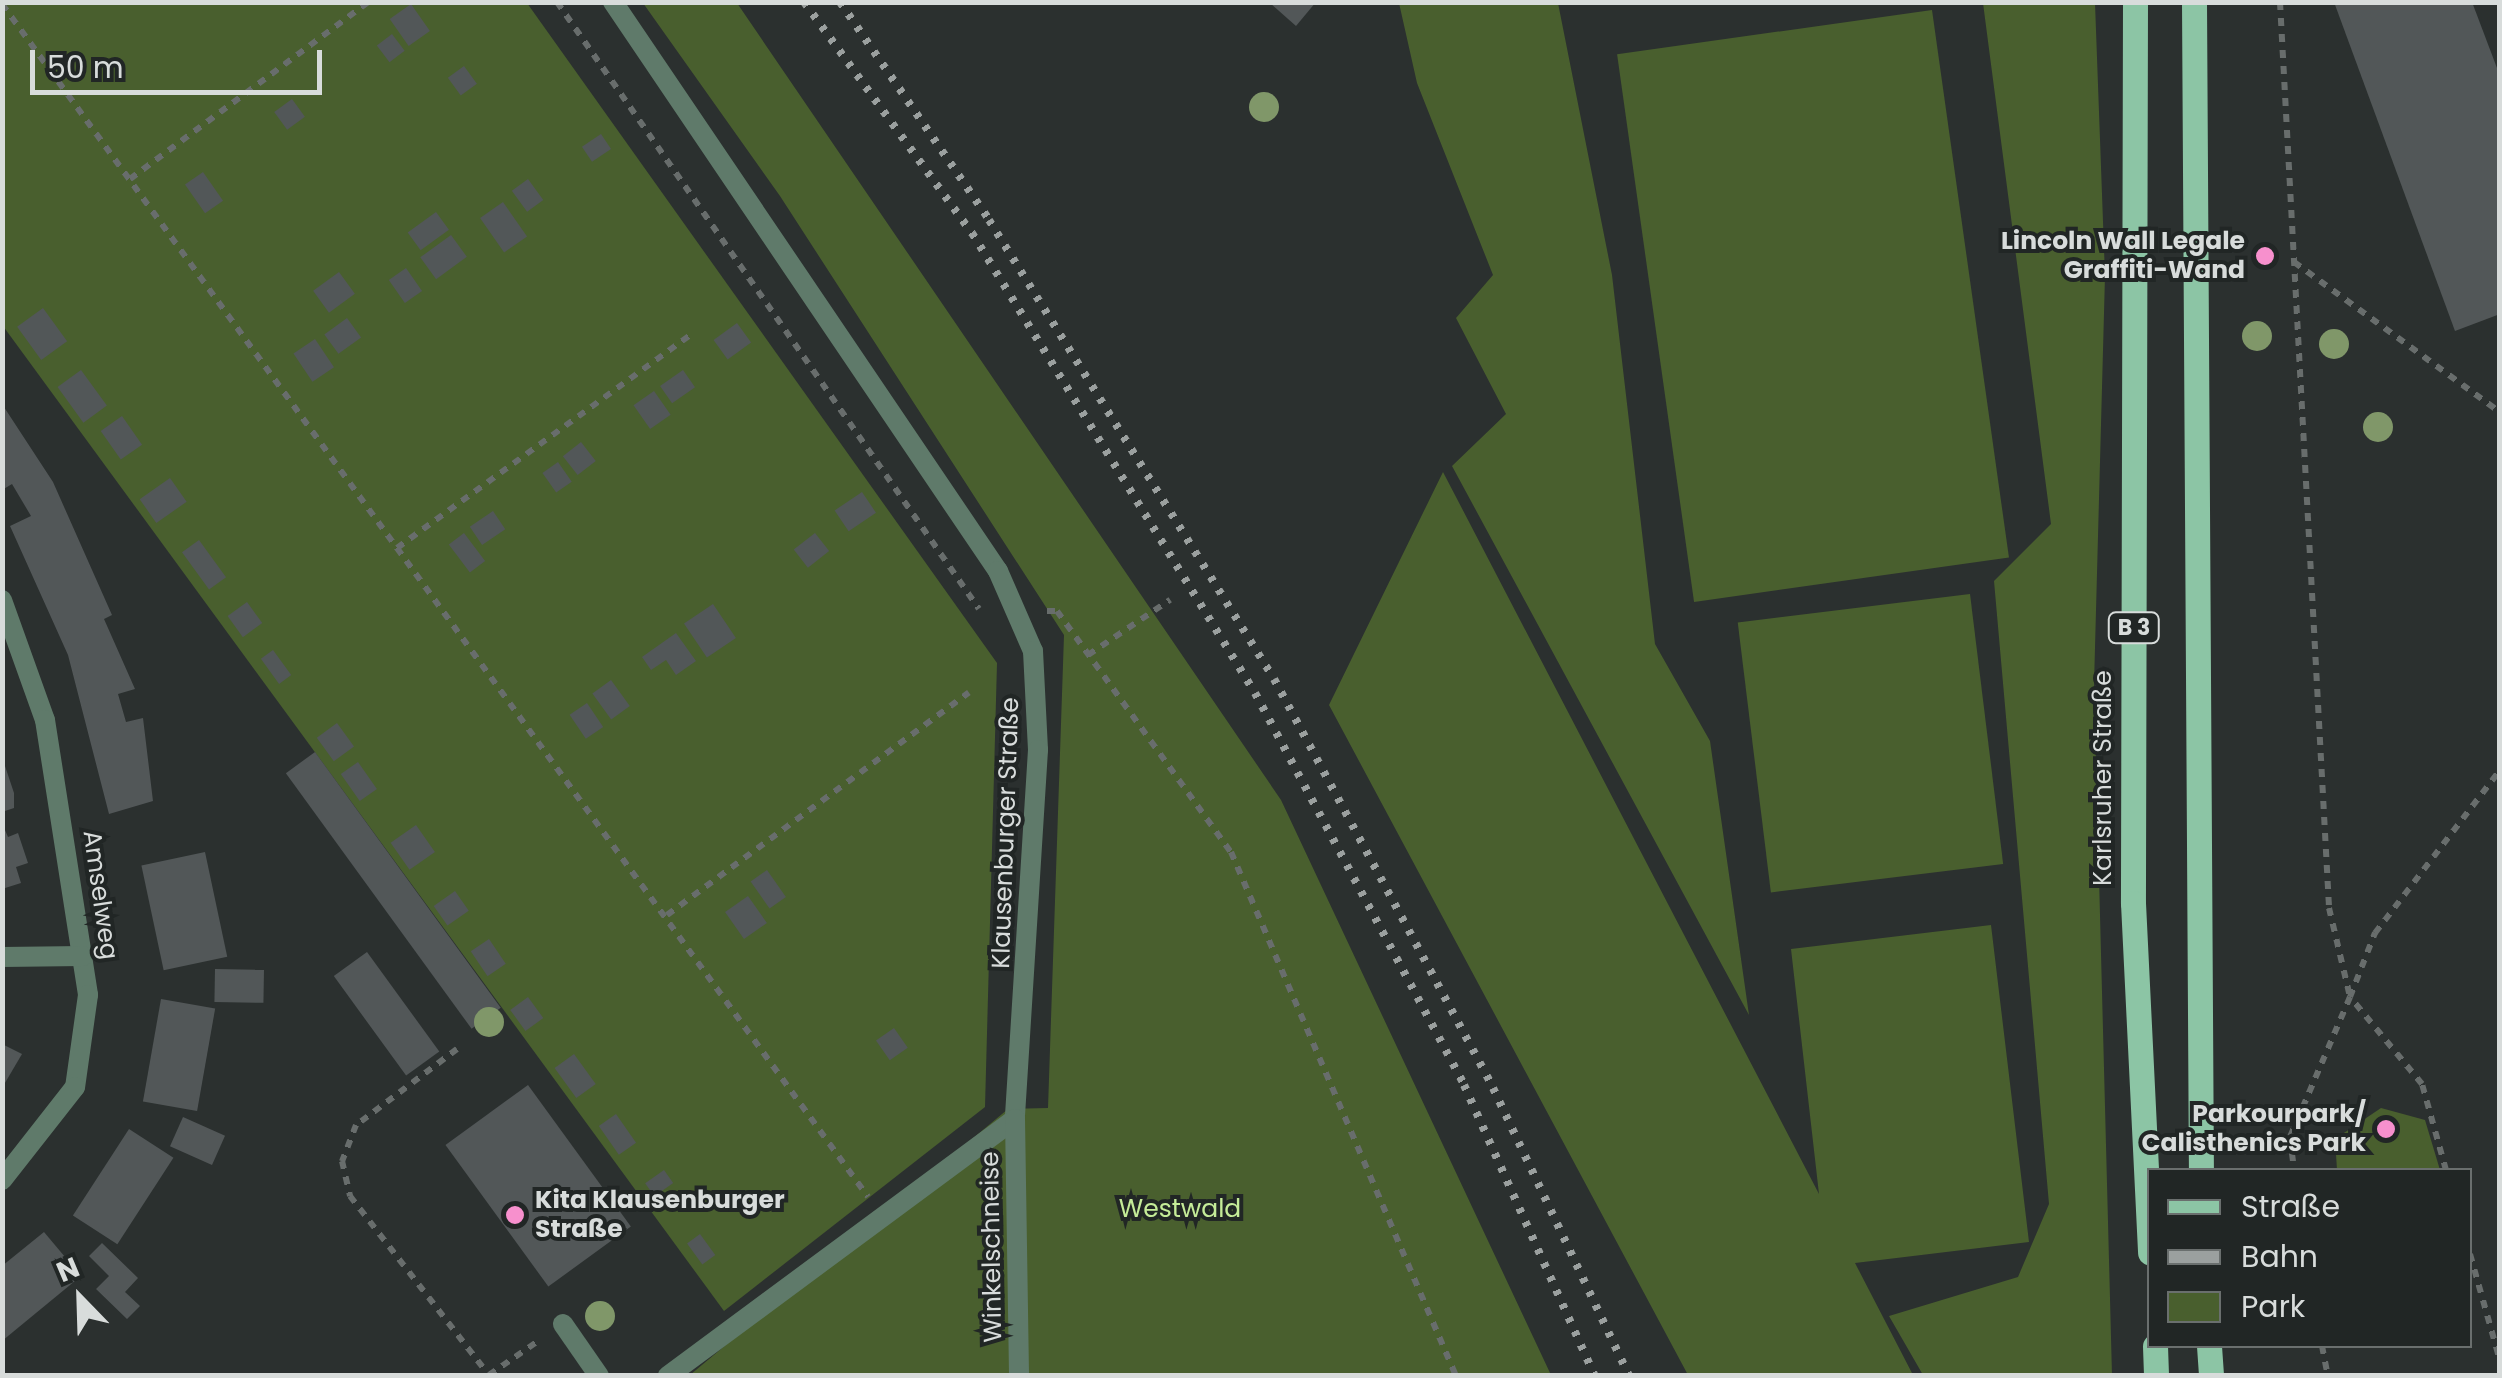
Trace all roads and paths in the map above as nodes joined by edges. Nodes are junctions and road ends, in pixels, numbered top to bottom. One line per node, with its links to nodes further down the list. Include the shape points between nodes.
1 (368, 2): 8 (path)
2 (557, 2): 16 (path)
3 (612, 2): 15 (street, Klausenburger Straße, via 998,572)
4 (2135, 2): 30 (main road, Karlsruher Straße / B 3, via 2133,904)
5 (2194, 2): 26 (main road, B 3)
6 (2280, 2): 9 (path)
7 (2, 4): 8 (path)
8 (130, 180): 12 (path)
9 (2293, 262): 11 (path); 23 (path, via 2329,908)
10 (689, 336): 12 (path)
11 (2500, 412)
12 (398, 548): 20 (path)
13 (2, 600): 21 (street, Amselweg, via 44,720)
14 (1170, 600): 17 (path)
15 (1016, 611): 17 (path, via 1057,612); 25 (street, Klausenburger Straße, via 1033,651 1038,750)
16 (984, 616)
17 (1088, 654): 41 (path, via 1231,852)
18 (969, 692): 20 (path)
19 (2500, 770): 23 (path, via 2375,932)
20 (668, 915): 31 (path)
21 (84, 956): 22 (street); 29 (street, Amselweg, via 75,1088)
22 (2, 957)
23 (2350, 997): 27 (path, via 2290,1137); 28 (path, via 2422,1084)
24 (457, 1049): 33 (path, via 356,1125 342,1161 350,1196 488,1374)
25 (1015, 1118): 31 (street); 40 (street, Winkelschneise)
26 (2201, 1168)
27 (2294, 1168)
28 (2445, 1168)
29 (2, 1180)
30 (2147, 1192)
31 (882, 1217): 39 (street)
32 (2472, 1261): 37 (path)
33 (563, 1324): 38 (street)
34 (2155, 1348): 42 (main road)
35 (2209, 1348): 43 (main road)
36 (2322, 1348): 44 (path)
37 (2500, 1361)
38 (599, 1376)
39 (668, 1376)
40 (1019, 1376)
41 (1456, 1376)
42 (2156, 1376)
43 (2211, 1376)
44 (2328, 1376)

